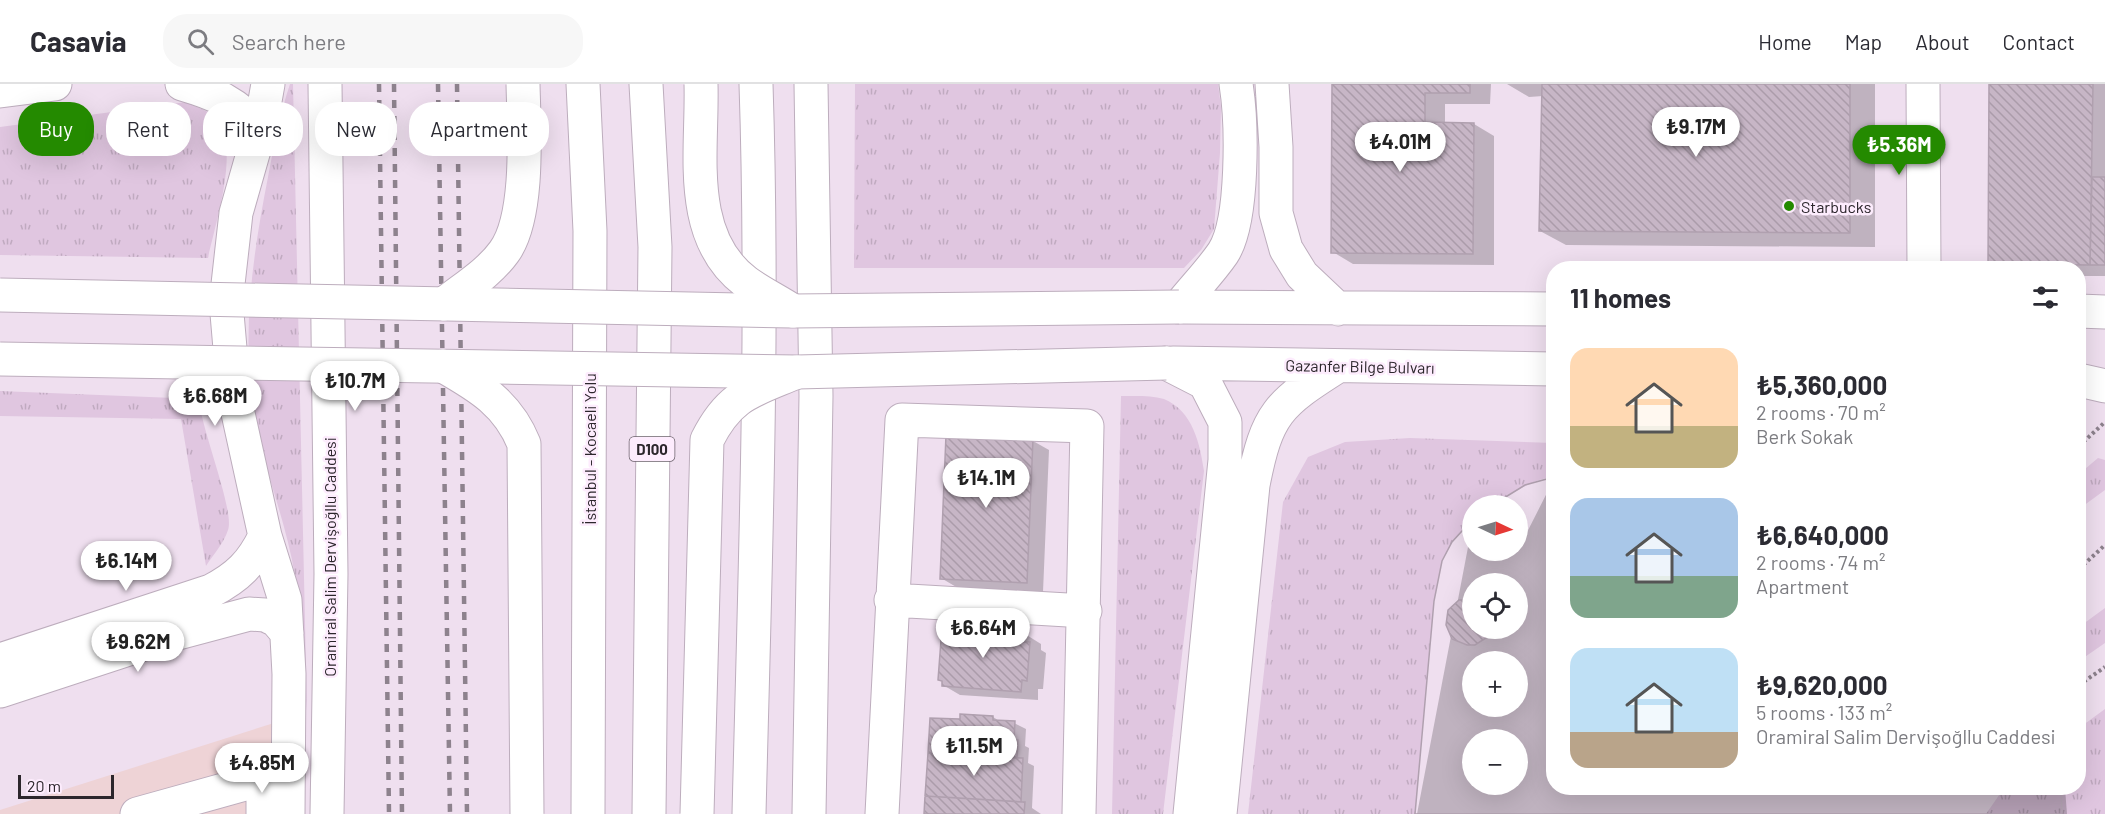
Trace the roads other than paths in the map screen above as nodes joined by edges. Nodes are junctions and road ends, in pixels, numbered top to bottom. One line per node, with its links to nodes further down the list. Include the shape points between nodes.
1 (55, 84): 14 (main road)
2 (182, 84): 15 (main road)
3 (268, 84): 16 (main road)
4 (326, 84): 47 (main road, Oramiral Salim Dervişoğllu Caddesi, via 331,573)
5 (523, 84): 20 (main road, bridge, via 524,158 515,234 487,270)
6 (583, 84): 49 (main road, İstanbul - Kocaeli Yolu, via 590,231)
7 (646, 84): 50 (main road, D100, via 655,247)
8 (701, 84): 24 (main road, bridge, via 701,193 714,245 745,281)
9 (756, 84): 52 (main road, via 759,408)
10 (811, 84): 53 (main road, via 816,396)
11 (1236, 84): 21 (main road, via 1241,115 1235,223 1224,252)
12 (1272, 84): 22 (main road, via 1276,213 1286,249 1302,275)
13 (1923, 84): 18 (main road)
14 (0, 91)
15 (229, 102)
16 (265, 102)
17 (252, 156): 37 (main road, via 236,213 226,302 234,395)
18 (1924, 261)
19 (0, 295): 20 (main road, bridge)
20 (444, 304): 24 (main road, bridge)
21 (1179, 307): 22 (main road); 24 (main road, bridge)
22 (1338, 309): 23 (main road)
23 (1546, 309)
24 (793, 311)
25 (2086, 311): 26 (main road)
26 (2105, 312)
27 (0, 359): 29 (main road, Gazanfer Bilge Bulvarı, bridge)
28 (1166, 363): 30 (main road, Gazanfer Bilge Bulvarı); 32 (main road, Gazanfer Bilge Bulvarı, bridge); 56 (main road, via 1204,383 1225,422 1225,460)
29 (443, 366): 32 (main road, Gazanfer Bilge Bulvarı, bridge); 48 (main road, bridge, via 483,388 501,404 524,444)
30 (1338, 366): 31 (main road, Gazanfer Bilge Bulvarı); 57 (main road, via 1293,394 1271,422 1261,446 1253,484)
31 (1546, 369)
32 (797, 372): 51 (main road, bridge, via 741,395 719,417 707,440)
33 (2105, 373): 34 (main road)
34 (2086, 374)
35 (2086, 382): 36 (main road)
36 (2105, 386)
37 (265, 536): 40 (main road, via 285,600); 41 (main road, via 253,560 211,591)
38 (891, 600): 39 (main road); 39 (main road, via 902,420 1087,426); 54 (main road)
39 (1085, 611): 55 (main road)
40 (287, 633): 42 (main road, via 276,620 249,614 174,634); 43 (main road)
41 (0, 660)
42 (0, 692)
43 (276, 777): 44 (main road); 45 (main road); 46 (main road)
44 (137, 814)
45 (263, 814)
46 (288, 814)
47 (327, 814)
48 (526, 814)
49 (588, 814)
50 (649, 814)
51 (697, 814)
52 (749, 814)
53 (809, 814)
54 (882, 814)
55 (1079, 814)
56 (1190, 814)
57 (1220, 814)

